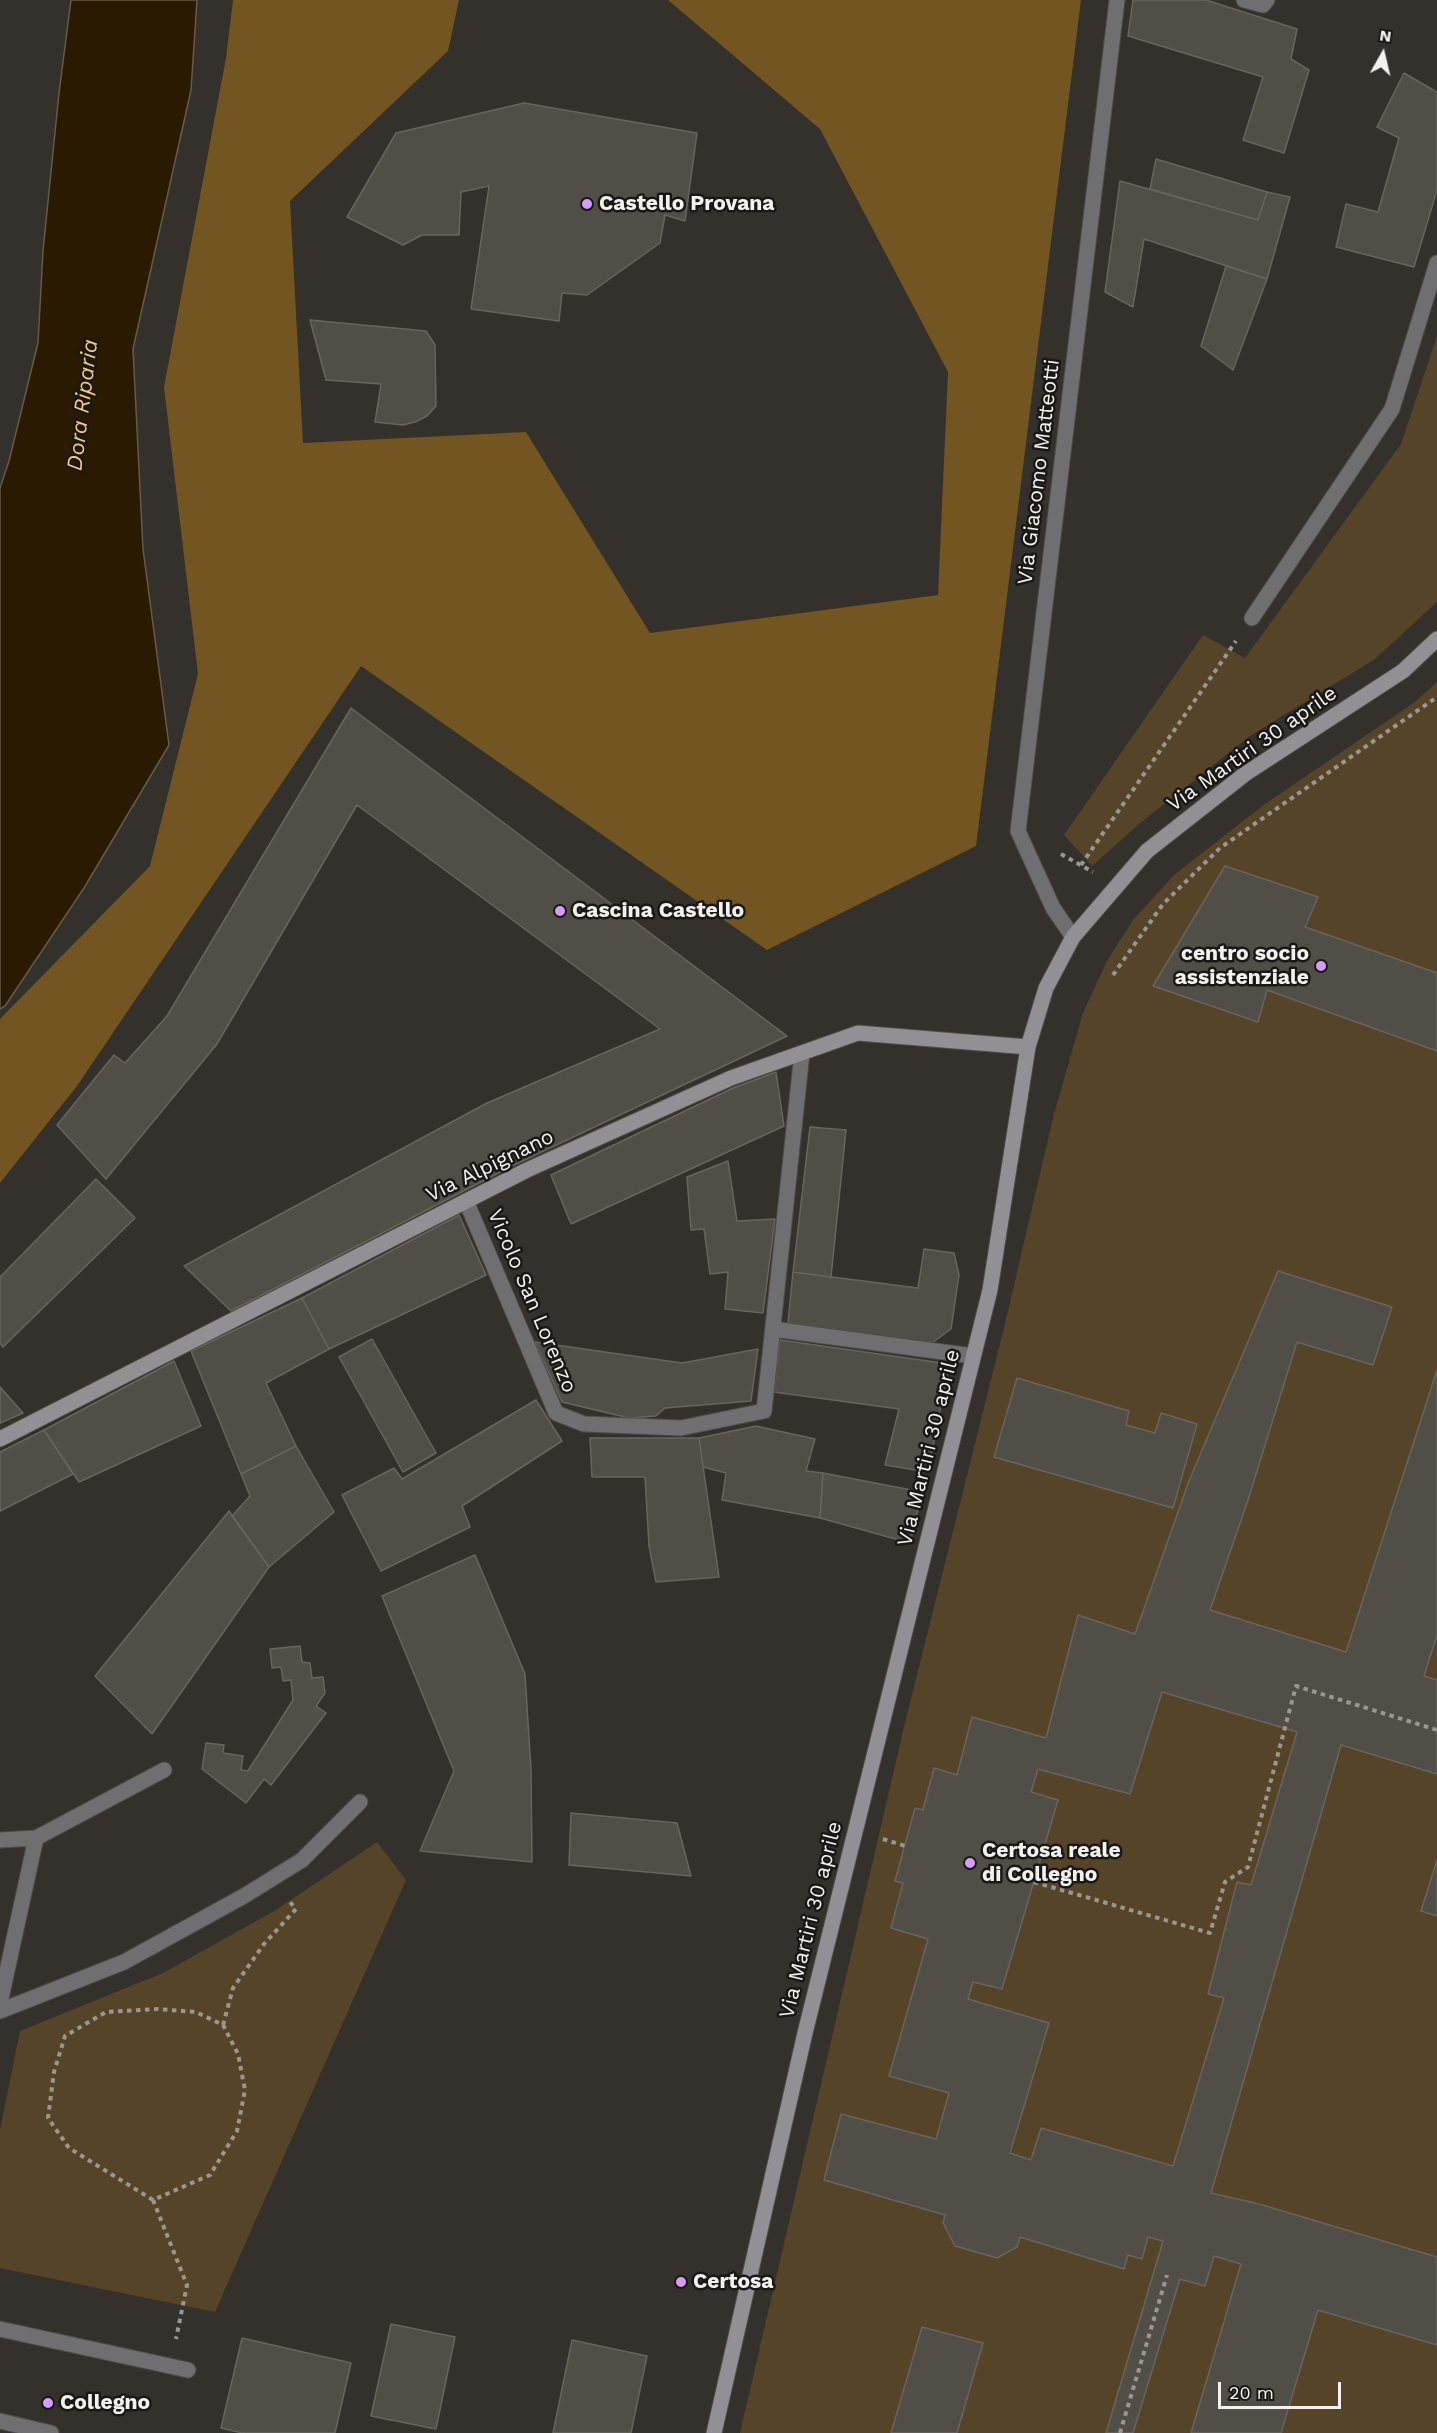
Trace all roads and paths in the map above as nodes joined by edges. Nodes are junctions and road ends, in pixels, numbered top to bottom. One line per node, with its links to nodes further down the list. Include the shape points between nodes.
1 (1117, 0): 11 (street, Via Giacomo Matteotti, via 1018,831 1053,908)
2 (1244, 0): 3 (street, via 1263,5)
3 (1267, 0)
4 (1437, 263): 5 (street, via 1392,408)
5 (1252, 618): 9 (path)
6 (1437, 639): 10 (street, Via Martiri 30 aprile, via 1403,671 1245,774 1147,851)
7 (1437, 697): 12 (path, via 1220,848 1163,904)
8 (1060, 853): 9 (path)
9 (1081, 865): 10 (path)
10 (1117, 886): 11 (street, Via Martiri 30 aprile)
11 (1073, 937): 13 (street, Via Martiri 30 aprile, via 1046,988)
12 (1113, 975)
13 (1028, 1047): 14 (street, Via Alpignano, via 858,1034); 17 (street, Via Martiri 30 aprile, via 990,1290)
14 (802, 1053): 15 (street, Via Alpignano, via 731,1078); 16 (street, Vicolo San Lorenzo)
15 (466, 1201): 16 (street, Vicolo San Lorenzo, via 556,1413 584,1424 681,1428 764,1411); 18 (street, Via Alpignano)
16 (773, 1329): 17 (street)
17 (973, 1356): 36 (street, Via Martiri 30 aprile, via 808,2022)
18 (0, 1439)
19 (1437, 1730): 25 (path, via 1296,1686 1248,1867 1225,1882 1210,1934)
20 (164, 1770): 22 (street)
21 (360, 1802): 24 (street, via 302,1860)
22 (36, 1838): 23 (street); 26 (street)
23 (0, 1840)
24 (269, 1881): 27 (street, via 124,1962); 28 (path, via 296,1909 264,1944 233,1988)
25 (1034, 1882)
26 (0, 2003)
27 (0, 2012)
28 (223, 2025): 29 (path, via 238,2054 245,2090 237,2131 210,2175); 29 (path, via 195,2012 157,2008 106,2012 65,2036 54,2072 48,2118 69,2148)
29 (153, 2200): 32 (path, via 188,2285)
30 (1167, 2275): 37 (path)
31 (0, 2329): 32 (street)
32 (169, 2366): 33 (street)
33 (188, 2370)
34 (0, 2421): 35 (street)
35 (51, 2433)
36 (714, 2433)
37 (1120, 2433)

